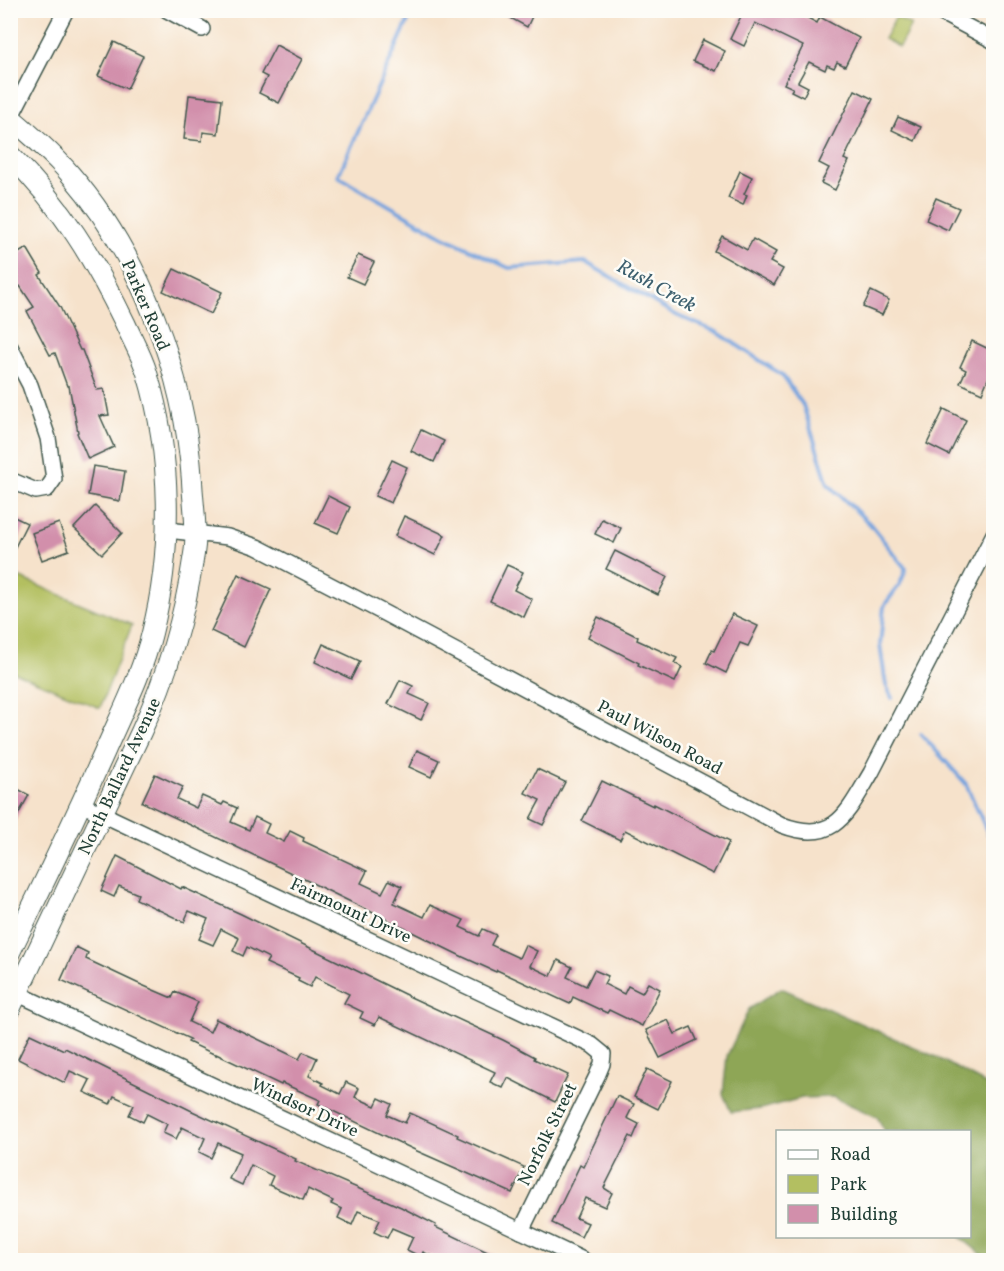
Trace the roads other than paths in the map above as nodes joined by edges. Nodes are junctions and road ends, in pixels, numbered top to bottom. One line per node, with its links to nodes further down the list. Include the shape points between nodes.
1 (66, 10): 6 (street)
2 (167, 10): 4 (street)
3 (936, 10): 5 (street)
4 (202, 29)
5 (993, 41)
6 (11, 118): 11 (main road, Parker Road, via 70,174 113,234 149,305 171,363 183,411)
7 (10, 156): 10 (main road, Parker Road, via 61,211 94,263 146,370 162,445)
8 (10, 348): 9 (street, via 30,385 48,438 54,479 47,489 36,491)
9 (10, 480)
10 (168, 530): 11 (street, Paul Wilson Road); 13 (main road, North Ballard Avenue, via 152,633 123,712)
11 (195, 532): 12 (street, Paul Wilson Road, via 257,547 782,825 807,832 832,826 854,801); 14 (main road, North Ballard Avenue, via 186,602 159,690)
12 (993, 534)
13 (81, 804): 14 (street, Fairmount Drive); 15 (main road, North Ballard Avenue)
14 (102, 814): 16 (main road, North Ballard Avenue); 17 (street, Fairmount Drive, via 592,1045)
15 (10, 952)
16 (13, 997): 18 (street, Windsor Drive)
17 (603, 1054): 18 (street, Norfolk Street, via 597,1076)
18 (521, 1231): 19 (street, Windsor Drive)
19 (582, 1260)

